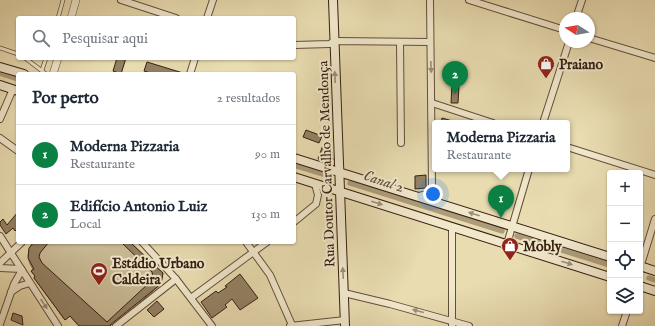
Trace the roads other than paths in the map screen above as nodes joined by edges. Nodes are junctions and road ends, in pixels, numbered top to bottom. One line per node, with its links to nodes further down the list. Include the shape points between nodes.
1 (63, 0): 10 (lane)
2 (76, 0): 11 (street)
3 (121, 0): 12 (street)
4 (213, 0): 13 (street)
5 (333, 0): 16 (main road, Rua Doutor Carvalho de Mendonça)
6 (430, 0): 18 (street)
7 (469, 0): 14 (street)
8 (582, 0): 9 (street)
9 (578, 12)
10 (59, 16)
11 (72, 16)
12 (170, 16)
13 (208, 16)
14 (559, 28)
15 (595, 40): 23 (street)
16 (334, 41): 17 (street); 19 (street, via 330,44); 44 (main road, Rua Doutor Carvalho de Mendonça, one-way to 16)
17 (400, 42): 18 (street); 40 (street)
18 (430, 42): 35 (street, one-way to 35)
19 (296, 45)
20 (0, 48): 22 (lane)
21 (567, 48): 38 (street)
22 (16, 53)
23 (655, 58)
24 (28, 60): 29 (lane)
25 (45, 60): 29 (lane)
26 (57, 60): 31 (street)
27 (194, 60): 32 (street)
28 (0, 67): 30 (main road)
29 (42, 70)
30 (17, 72)
31 (54, 72)
32 (191, 72)
33 (0, 85): 34 (main road)
34 (16, 90): 36 (street)
35 (432, 103): 37 (street); 50 (street, via 432,187 427,194)
36 (0, 119)
37 (484, 120)
38 (544, 120)
39 (0, 138): 42 (street)
40 (401, 143)
41 (570, 148): 46 (street)
42 (16, 150)
43 (296, 159): 44 (main road)
44 (338, 172): 49 (main road, Rua Doutor Carvalho de Mendonça); 50 (main road)
45 (528, 172): 53 (street)
46 (655, 175)
47 (296, 179): 48 (main road)
48 (315, 184): 49 (main road); 52 (street, via 318,195 316,204)
49 (339, 192): 54 (main road, one-way to 54); 76 (main road, Rua Doutor Carvalho de Mendonça, one-way to 49)
50 (419, 196): 53 (main road, one-way to 50)
51 (655, 219): 64 (street)
52 (296, 220)
53 (511, 226): 60 (street); 63 (main road)
54 (452, 227): 60 (main road); 80 (street)
55 (0, 236): 61 (street)
56 (20, 244): 61 (street)
57 (144, 244): 71 (street)
58 (247, 244): 62 (street)
59 (265, 244): 62 (street)
60 (507, 244): 70 (main road, one-way to 70)
61 (11, 253): 65 (street); 68 (street)
62 (253, 253): 77 (street); 85 (street, via 270,276)
63 (607, 256)
64 (643, 257)
65 (0, 264)
66 (0, 268): 68 (street)
67 (643, 268): 69 (main road)
68 (21, 270): 72 (street); 75 (street)
69 (655, 270)
70 (607, 276)
71 (176, 280): 77 (street); 83 (street)
72 (30, 283): 75 (street); 82 (street, one-way to 82)
73 (643, 287): 74 (main road)
74 (655, 291)
75 (11, 292): 81 (street)
76 (344, 293): 79 (main road, Rua Doutor Carvalho de Mendonça); 80 (street, one-way to 76)
77 (191, 298): 84 (street)
78 (626, 314): 87 (street)
79 (345, 323): 85 (street)
80 (452, 323): 86 (street)
81 (0, 324)
82 (58, 326)
83 (116, 326)
84 (212, 326)
85 (291, 326)
86 (469, 326)
87 (622, 326)

